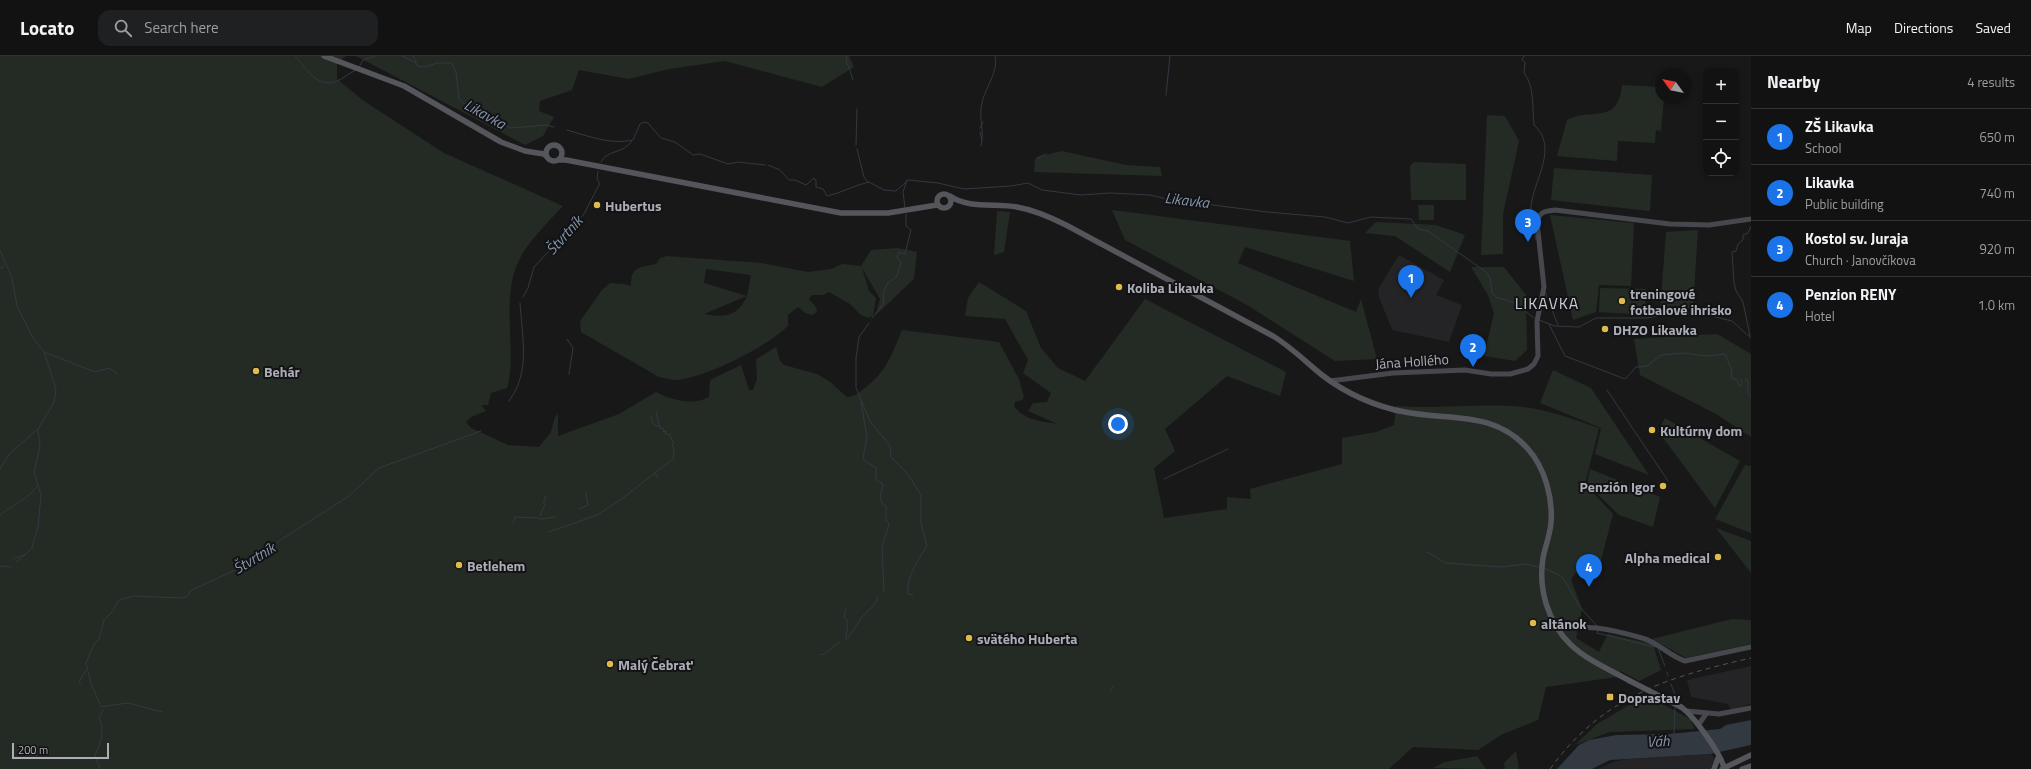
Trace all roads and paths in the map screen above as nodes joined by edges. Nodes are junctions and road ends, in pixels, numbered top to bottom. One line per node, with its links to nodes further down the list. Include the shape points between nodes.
1 (324, 56): 4 (main road, via 404,86 487,135)
2 (549, 148): 3 (main road, via 556,146); 4 (main road); 5 (main road)
3 (562, 150): 6 (main road, via 562,156); 7 (main road)
4 (529, 151): 5 (main road)
5 (547, 156): 6 (main road, via 552,161)
6 (558, 160): 7 (main road)
7 (579, 162): 13 (main road, via 840,212 878,214)
8 (950, 196): 9 (main road, via 942,194); 10 (main road); 12 (main road)
9 (937, 198): 11 (main road); 13 (main road)
10 (958, 200): 12 (main road); 15 (main road, via 1016,207 1040,213 1066,224 1273,336)
11 (938, 205): 12 (main road, via 943,208); 13 (main road)
12 (950, 205)
13 (912, 209)
14 (1751, 219): 15 (street, Jána Hollého, via 1709,225 1670,224 1555,210 1544,212 1537,222 1544,287 1537,319 1537,358 1528,369 1510,374 1465,370 1393,373)
15 (1330, 381): 16 (main road, via 1386,407 1411,413 1478,420 1500,428 1529,450 1537,462 1548,492 1551,520 1542,571 1543,592)
16 (1554, 623): 17 (street, via 1607,630 1642,638 1654,642 1685,661); 19 (main road, bridge, via 1567,641 1581,653)
17 (1751, 647)
18 (1751, 708): 20 (street, via 1725,714)
19 (1684, 709): 20 (street); 21 (main road)
20 (1706, 714): 21 (street)
21 (1698, 724): 23 (main road)
22 (1751, 755): 24 (main road)
23 (1717, 757): 24 (main road, via 1727,761); 26 (main road); 27 (main road, via 1722,760)
24 (1739, 760): 27 (main road)
25 (1751, 766): 28 (main road)
26 (1714, 769)
27 (1723, 769)
28 (1742, 769)

